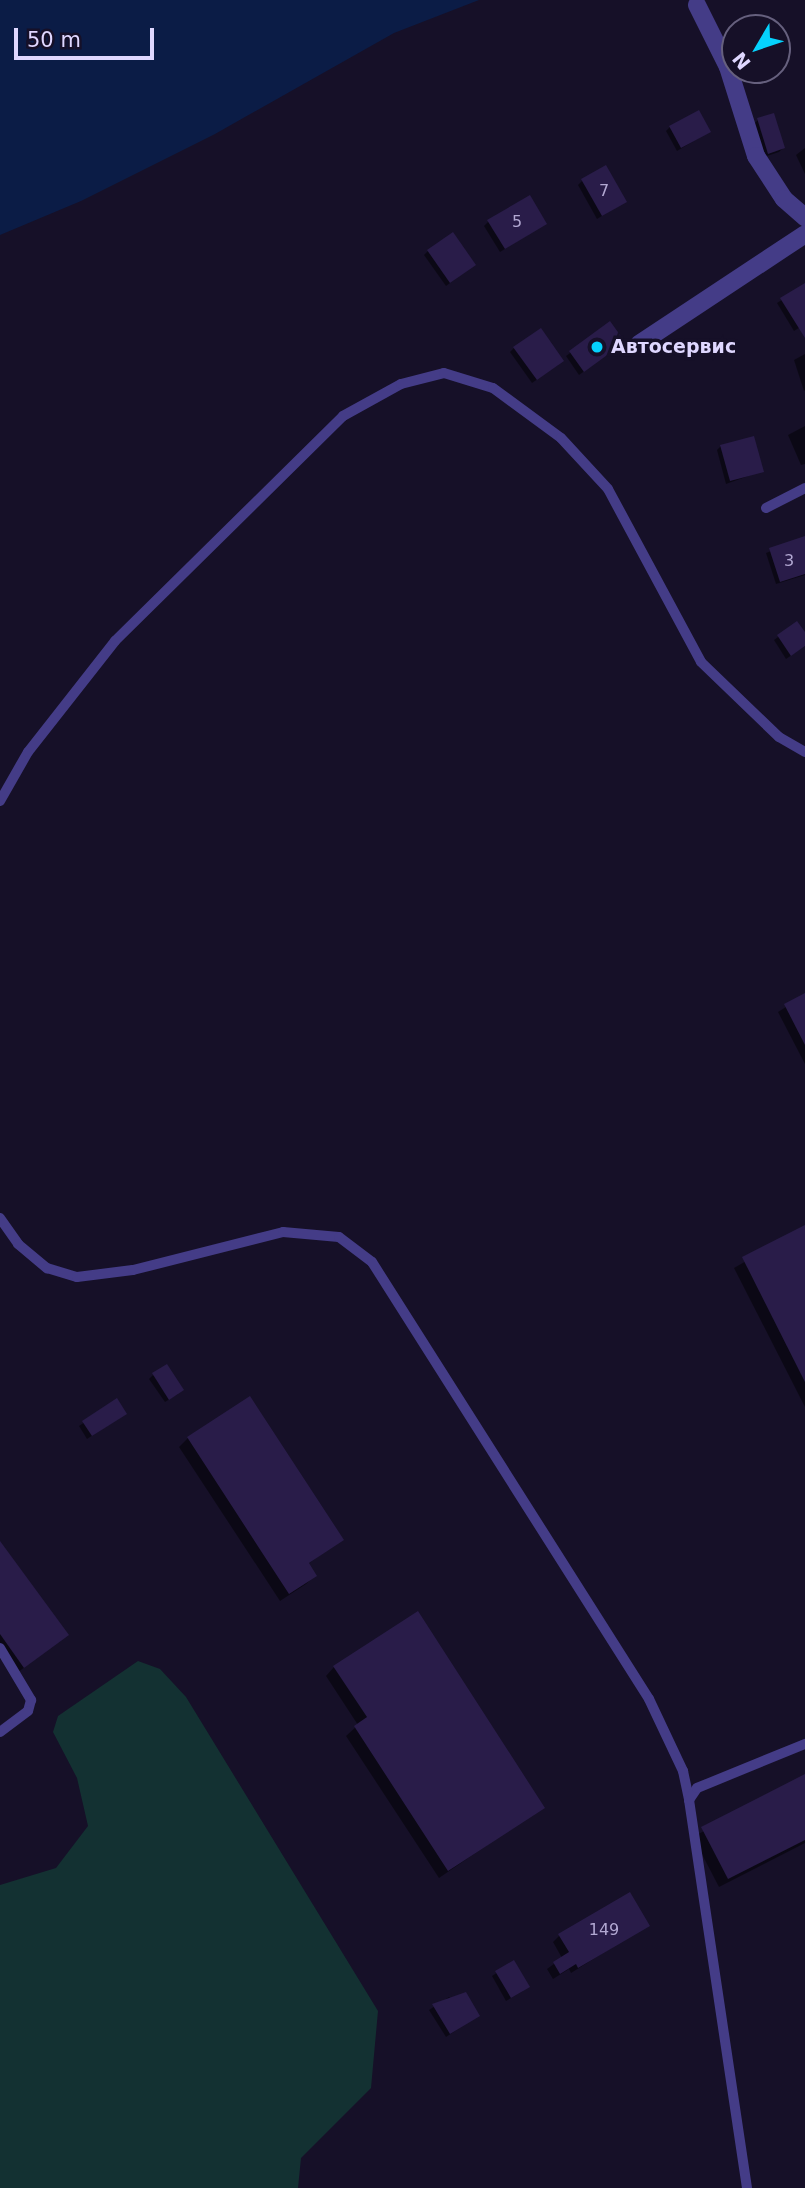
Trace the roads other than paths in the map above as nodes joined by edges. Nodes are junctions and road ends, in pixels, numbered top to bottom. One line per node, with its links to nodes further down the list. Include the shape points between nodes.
1 (697, 5): 2 (street, via 728,67 756,156 784,199)
2 (805, 217)
3 (805, 234): 4 (street)
4 (639, 344)
5 (805, 488): 6 (lane)
6 (766, 508)
7 (805, 752): 8 (lane, via 779,737 701,662 608,489 561,438 493,388 444,373 401,384 343,416 115,641 28,752)
8 (0, 801)
9 (0, 1218): 13 (lane, via 18,1244 47,1268 77,1277 133,1270 283,1232 339,1237 372,1262 649,1699 683,1771)
10 (0, 1648): 11 (lane, via 31,1700 28,1711)
11 (0, 1732)
12 (805, 1744): 13 (lane, via 697,1788)
13 (690, 1800): 14 (lane)
14 (747, 2188)

